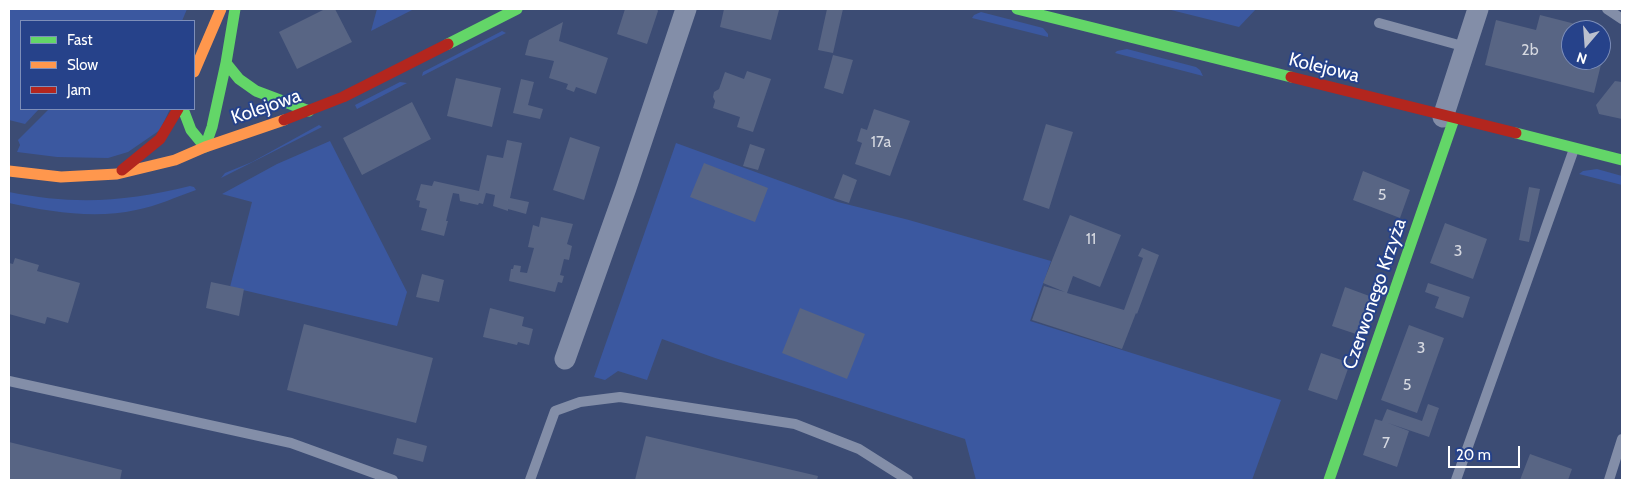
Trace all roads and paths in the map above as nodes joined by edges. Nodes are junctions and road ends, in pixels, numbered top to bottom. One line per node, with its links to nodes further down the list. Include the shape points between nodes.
1 (222, 9): 12 (street)
2 (235, 9): 11 (street)
3 (517, 9): 15 (street, Kolejowa)
4 (686, 9): 24 (street)
5 (1017, 9): 16 (street, Kolejowa)
6 (1478, 9): 10 (street)
7 (1607, 9): 8 (lane)
8 (1622, 19)
9 (1379, 23): 10 (lane)
10 (1466, 47): 16 (street)
11 (226, 63): 15 (street, via 240,81 259,92); 17 (street, via 212,127)
12 (195, 70)
13 (177, 110): 23 (street, via 160,139)
14 (184, 110): 17 (street, via 192,134)
15 (309, 111): 17 (street, Kolejowa)
16 (1449, 118): 18 (street, Kolejowa); 30 (street, Czerwonego Krzyża)
17 (204, 147): 23 (street, Kolejowa, via 175,160)
18 (1574, 148): 20 (street, Kolejowa); 31 (lane)
19 (1622, 156): 20 (street)
20 (1610, 158): 21 (street, Kolejowa)
21 (1622, 160)
22 (9, 171): 23 (street, Kolejowa, via 61,177)
23 (117, 174)
24 (565, 359)
25 (9, 381): 27 (lane, via 291,443)
26 (1622, 439): 32 (lane)
27 (393, 480)
28 (530, 480): 29 (lane, via 555,411 580,402 620,397 794,424 859,449)
29 (908, 480)
30 (1329, 480)
31 (1456, 480)
32 (1609, 480)

